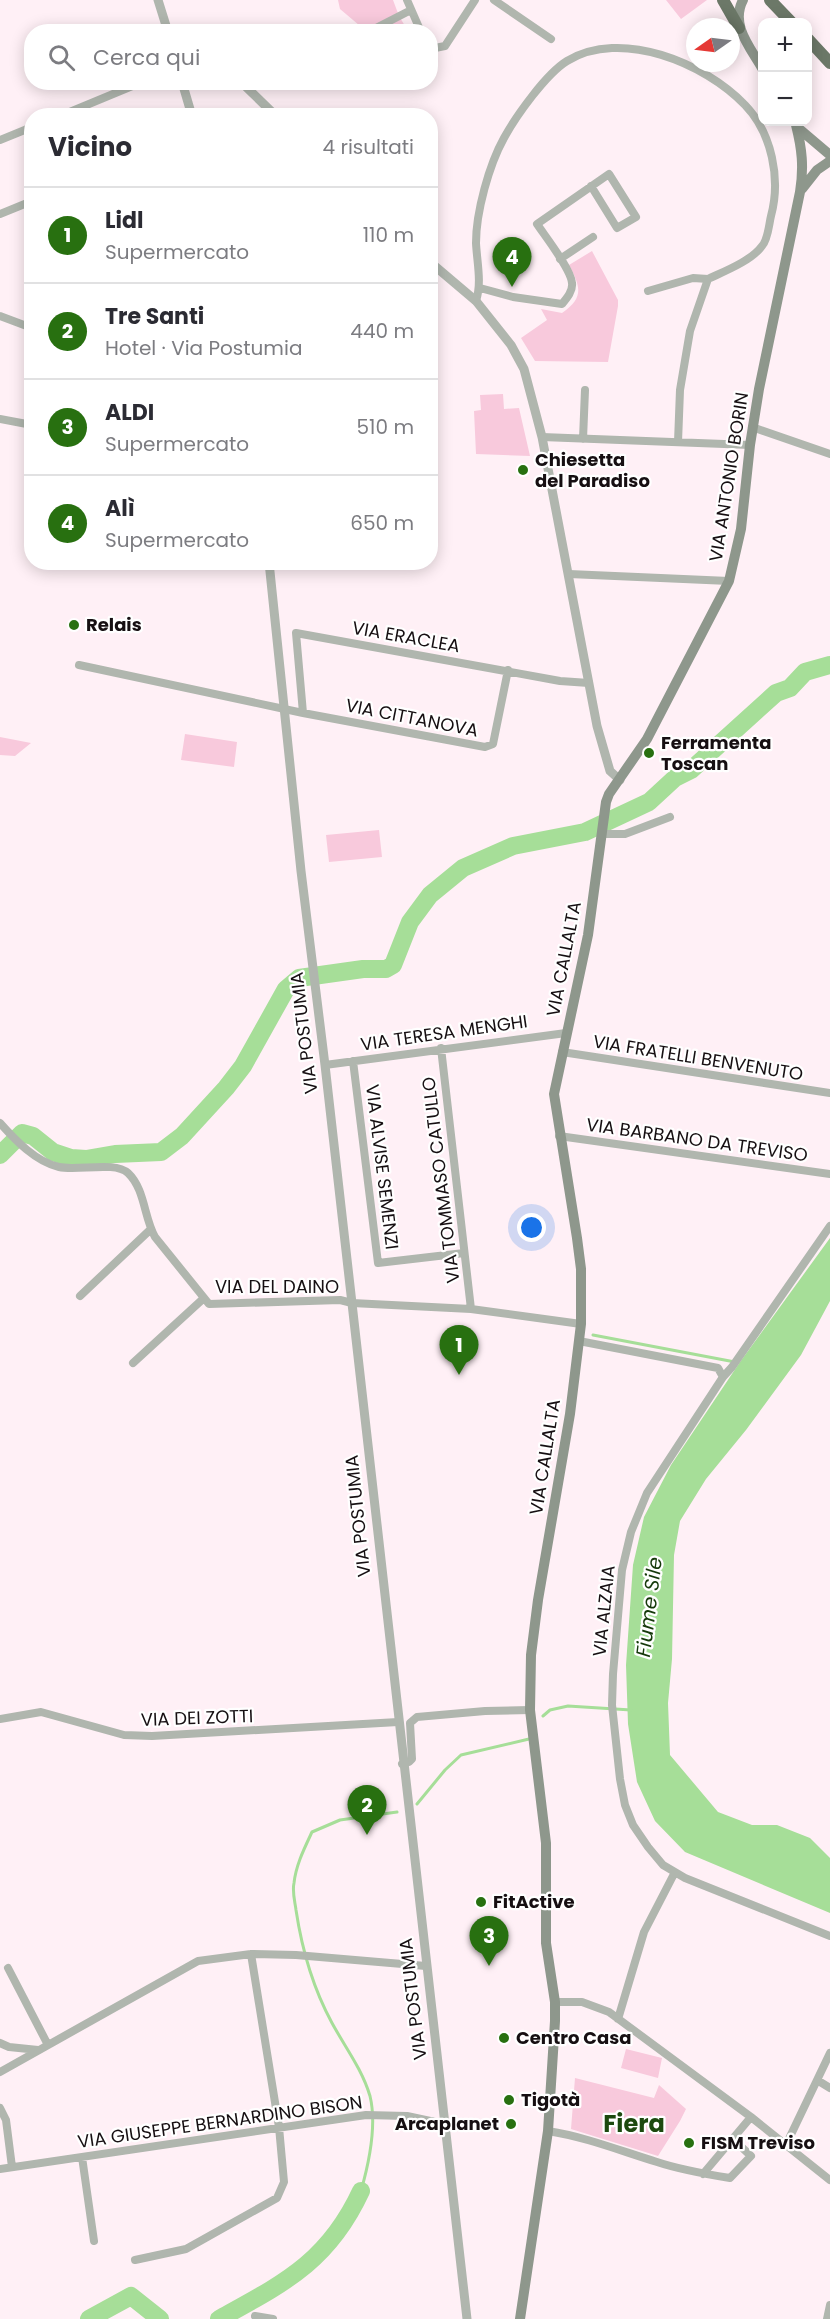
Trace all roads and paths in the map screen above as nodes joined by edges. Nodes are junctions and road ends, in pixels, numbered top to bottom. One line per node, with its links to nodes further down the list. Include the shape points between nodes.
1 (158, 0): 12 (street)
2 (407, 0): 8 (street)
3 (475, 0): 18 (street, via 445,46)
4 (494, 0): 16 (street)
5 (723, 0): 9 (highway)
6 (743, 0): 10 (main road)
7 (770, 0): 11 (highway)
8 (411, 10): 13 (street); 14 (street)
9 (733, 18)
10 (739, 18)
11 (787, 18)
12 (166, 24)
13 (384, 24)
14 (417, 24)
15 (740, 30): 19 (main road)
16 (551, 39)
17 (812, 44): 20 (highway)
18 (438, 47)
19 (758, 61)
20 (830, 63)
21 (123, 90): 24 (street)
22 (184, 90): 25 (street)
23 (249, 90): 26 (street)
24 (79, 108)
25 (190, 108)
26 (268, 108)
27 (796, 126): 34 (main road, VIA ANTONIO BORIN, via 803,160)
28 (798, 126): 31 (main road)
29 (24, 130): 30 (street)
30 (0, 140)
31 (830, 155)
32 (830, 161): 34 (main road, VIA ANTONIO BORIN, via 817,170)
33 (591, 186): 33 (street, via 609,174 636,217 617,228); 38 (street, via 537,224)
34 (800, 192): 49 (main road, VIA ANTONIO BORIN)
35 (24, 204): 36 (street)
36 (0, 214)
37 (593, 237): 38 (street)
38 (560, 259): 41 (street, via 572,283 570,295 561,304)
39 (438, 269): 43 (street)
40 (708, 279): 41 (street, via 736,266 763,246 774,204 773,157 746,106 718,82 687,64 636,48 614,47 582,54 552,73 504,137 480,209 476,242); 42 (street, via 693,278); 52 (street, via 690,331 680,390)
41 (480, 288): 43 (street)
42 (648, 291)
43 (476, 301): 50 (street, via 511,345 524,369)
44 (0, 316): 45 (street)
45 (24, 325)
46 (585, 390): 51 (street)
47 (0, 419): 48 (street)
48 (24, 424)
49 (752, 427): 53 (main road, VIA ANTONIO BORIN); 54 (street)
50 (542, 437): 51 (street); 56 (street)
51 (583, 439): 52 (street)
52 (678, 442): 53 (street)
53 (750, 445): 57 (main road, VIA ANTONIO BORIN, via 741,529)
54 (830, 454)
55 (269, 570): 61 (street, VIA POSTUMIA)
56 (569, 574): 57 (street); 60 (street)
57 (729, 581): 63 (main road, VIA ANTONIO BORIN, via 647,739)
58 (80, 665): 61 (street)
59 (508, 670): 60 (street, VIA ERACLEA); 62 (street, VIA CITTANOVA, via 493,744 489,746); 62 (street, VIA ERACLEA, via 296,633)
60 (589, 683): 63 (street, via 607,762)
61 (286, 709): 62 (street, VIA CITTANOVA); 70 (street, VIA POSTUMIA)
62 (303, 713)
63 (620, 780): 65 (main road, VIA CALLALTA, via 609,794)
64 (670, 817): 65 (street, via 625,834)
65 (601, 833): 66 (main road, VIA CALLALTA, via 588,935)
66 (566, 1033): 67 (street, VIA TERESA MENGHI); 68 (main road, VIA CALLALTA)
67 (441, 1048): 69 (street, VIA TERESA MENGHI); 77 (street, VIA TOMMASO CATULLO)
68 (562, 1052): 71 (street, VIA FRATELLI BENVENUTO); 73 (main road, VIA CALLALTA, via 554,1094)
69 (353, 1061): 70 (street, VIA TERESA MENGHI); 77 (street, VIA ALVISE SEMENZI, via 378,1263)
70 (325, 1065): 80 (street, VIA POSTUMIA)
71 (830, 1093)
72 (3, 1126): 76 (street, VIA DEL DAINO, via 36,1155 57,1167 120,1168 133,1179)
73 (559, 1136): 74 (street, VIA BARBANO DA TREVISO); 82 (main road, VIA CALLALTA, via 578,1248)
74 (830, 1174)
75 (830, 1226): 85 (street, VIA ALZAIA)
76 (151, 1229): 78 (street); 79 (street, VIA DEL DAINO)
77 (464, 1253): 81 (street, VIA TOMMASO CATULLO)
78 (80, 1296)
79 (204, 1298): 80 (street, VIA DEL DAINO, via 209,1304 340,1300); 84 (street, VIA DEL DAINO)
80 (352, 1303): 81 (street, VIA DEL DAINO); 88 (street, VIA POSTUMIA)
81 (471, 1309): 82 (street, VIA DEL DAINO)
82 (581, 1324): 83 (main road, VIA CALLALTA)
83 (579, 1341): 85 (street, via 718,1368); 86 (main road, VIA CALLALTA, via 538,1600)
84 (132, 1363)
85 (723, 1377): 90 (street, VIA ALZAIA, via 647,1493 631,1532 622,1570 612,1705 625,1805 648,1847 663,1865)
86 (530, 1710): 89 (street, via 417,1717 410,1723 412,1759); 95 (main road, VIA CALLALTA, via 546,1843 546,1943)
87 (0, 1719): 88 (street, VIA DEI ZOTTI, via 40,1712 124,1735 152,1736)
88 (398, 1722): 89 (street, VIA POSTUMIA)
89 (402, 1764): 93 (street, VIA POSTUMIA)
90 (675, 1872): 91 (street, VIA ALZAIA); 96 (street, via 644,1932)
91 (830, 1936)
92 (251, 1954): 93 (street); 98 (street, via 198,1961); 107 (street)
93 (426, 1966): 106 (street, VIA POSTUMIA)
94 (8, 1968): 98 (street)
95 (555, 2002): 96 (street, via 582,2002); 108 (main road, VIA CALLALTA)
96 (618, 2019): 105 (street)
97 (0, 2043): 99 (street)
98 (48, 2045): 99 (street)
99 (39, 2050): 101 (street)
100 (830, 2053): 102 (street)
101 (0, 2072)
102 (817, 2080): 103 (street); 110 (street)
103 (830, 2088)
104 (0, 2108): 112 (street, via 6,2121)
105 (751, 2117): 109 (street); 110 (street)
106 (445, 2121): 107 (street, VIA GIUSEPPE BERNARDINO BISON, via 366,2115); 121 (street, VIA POSTUMIA)
107 (279, 2127): 111 (street, VIA GIUSEPPE BERNARDINO BISON); 117 (street, via 284,2182 277,2198 186,2249)
108 (548, 2131): 114 (street); 122 (main road, VIA CALLALTA)
109 (733, 2139): 114 (street); 114 (street, via 751,2156 730,2178)
110 (786, 2145): 115 (street)
111 (82, 2157): 112 (street, VIA GIUSEPPE BERNARDINO BISON); 116 (street)
112 (12, 2167): 113 (street, VIA GIUSEPPE BERNARDINO BISON)
113 (0, 2169)
114 (703, 2174)
115 (830, 2180)
116 (94, 2241)
117 (135, 2260)
118 (830, 2305): 123 (street)
119 (255, 2316): 120 (street)
120 (273, 2319)
121 (467, 2319)
122 (520, 2319)
123 (827, 2319)

